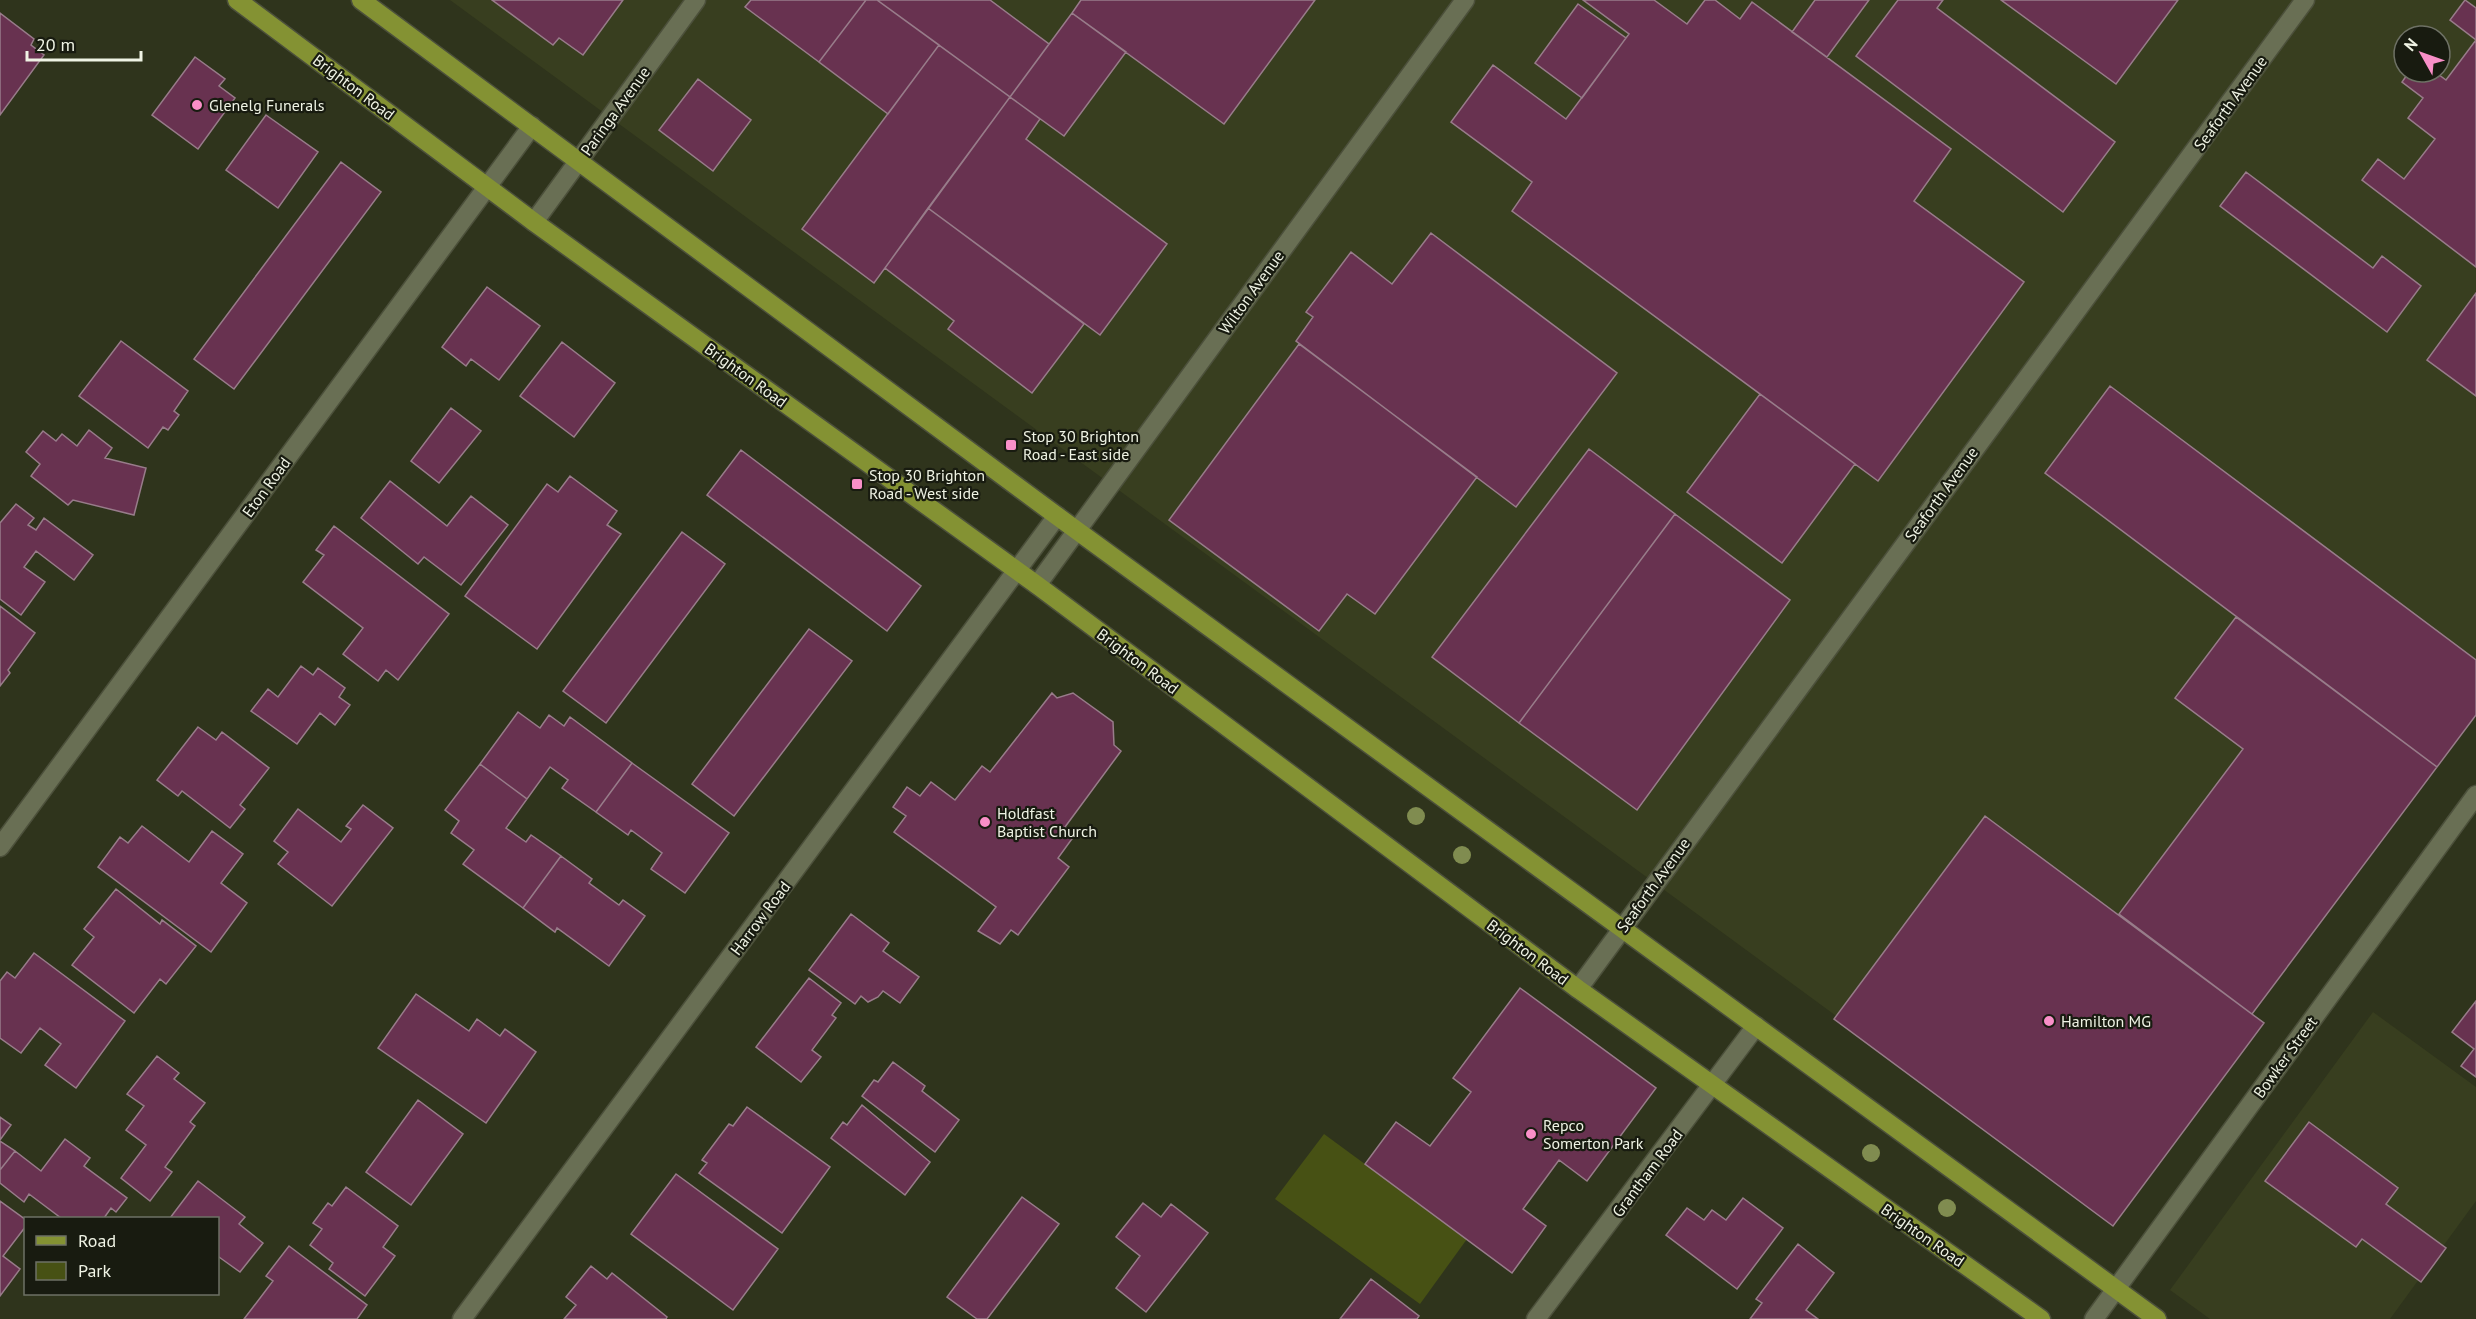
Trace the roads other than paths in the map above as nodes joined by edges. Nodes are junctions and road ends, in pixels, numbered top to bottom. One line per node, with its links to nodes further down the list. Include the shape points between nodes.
1 (237, 0): 8 (main road, Brighton Road)
2 (361, 0): 6 (main road)
3 (696, 0): 7 (street, Paringa Avenue)
4 (1465, 0): 11 (street, Wilton Avenue)
5 (2306, 0): 16 (street, Seaforth Avenue)
6 (532, 126): 7 (main road); 8 (street, Eton Road)
7 (579, 162): 9 (street, Paringa Avenue); 10 (main road)
8 (487, 187): 9 (main road, Brighton Road); 15 (street, Eton Road)
9 (534, 222): 12 (main road, Brighton Road)
10 (1057, 516): 11 (main road); 12 (street, Harrow Road)
11 (1077, 530): 13 (street, Wilton Avenue); 16 (main road)
12 (1017, 571): 13 (main road, Brighton Road); 21 (street, Harrow Road)
13 (1037, 585): 17 (main road, Brighton Road)
14 (2476, 795): 20 (street, Bowker Street)
15 (0, 847)
16 (1621, 928): 17 (street, Seaforth Avenue); 18 (main road)
17 (1578, 989): 19 (main road, Brighton Road)
18 (1756, 1026): 19 (street, Grantham Road); 20 (main road)
19 (1713, 1086): 22 (street, Grantham Road); 23 (main road, Brighton Road)
20 (2116, 1289): 24 (street, Bowker Street); 25 (main road)
21 (462, 1319)
22 (1536, 1319)
23 (2041, 1319)
24 (2094, 1319)
25 (2157, 1319)

